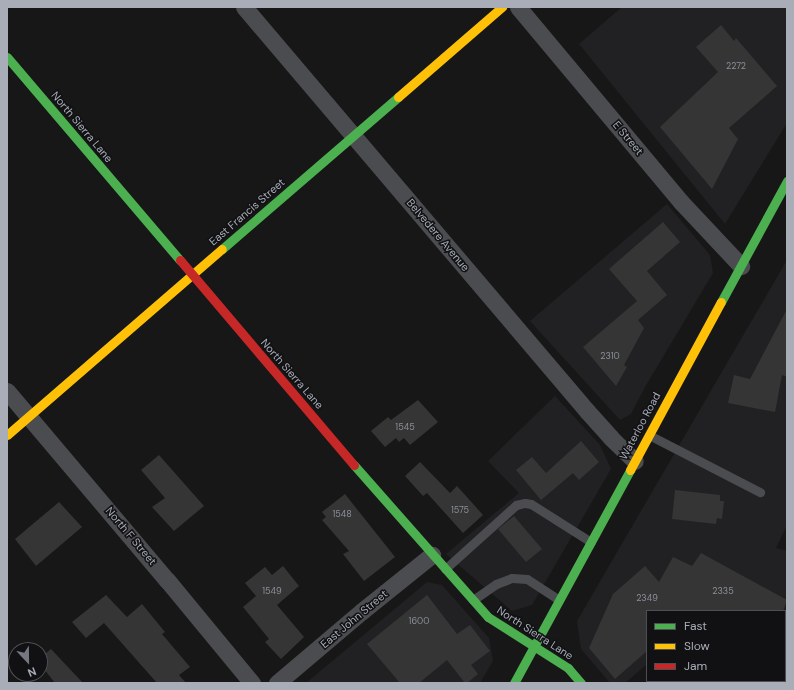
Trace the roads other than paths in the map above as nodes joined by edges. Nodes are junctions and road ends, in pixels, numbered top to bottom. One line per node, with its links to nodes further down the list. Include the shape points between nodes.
1 (244, 7): 5 (street, Belvedere Avenue)
2 (502, 7): 5 (street, East Francis Street)
3 (518, 7): 7 (street, E Street, via 681,202)
4 (7, 57): 8 (street, North Sierra Lane)
5 (354, 135): 8 (street, East Francis Street); 13 (street, Belvedere Avenue, via 587,411)
6 (787, 181): 7 (street, Waterloo Road)
7 (741, 266): 12 (street, Waterloo Road)
8 (192, 275): 10 (street, East Francis Street); 16 (street, North Sierra Lane)
9 (7, 392): 10 (street, North F Street)
10 (28, 417): 11 (street, East Francis Street); 21 (street, North F Street, via 147,555)
11 (7, 435)
12 (649, 435): 13 (street, Waterloo Road); 14 (lane)
13 (636, 461): 15 (street, Waterloo Road)
14 (760, 492)
15 (591, 542): 17 (lane, via 531,504 525,503 516,505); 19 (street, Waterloo Road)
16 (432, 555): 17 (street, North Sierra Lane); 22 (street, East John Street)
17 (445, 569): 18 (street, North Sierra Lane)
18 (473, 600): 19 (lane, via 496,584 512,578 527,580); 20 (street, North Sierra Lane, via 499,625)
19 (559, 600): 20 (street, Waterloo Road)
20 (534, 647): 23 (street, Waterloo Road); 24 (street, North Sierra Lane, via 568,668)
21 (252, 683)
22 (277, 683)
23 (514, 683)
24 (581, 683)

